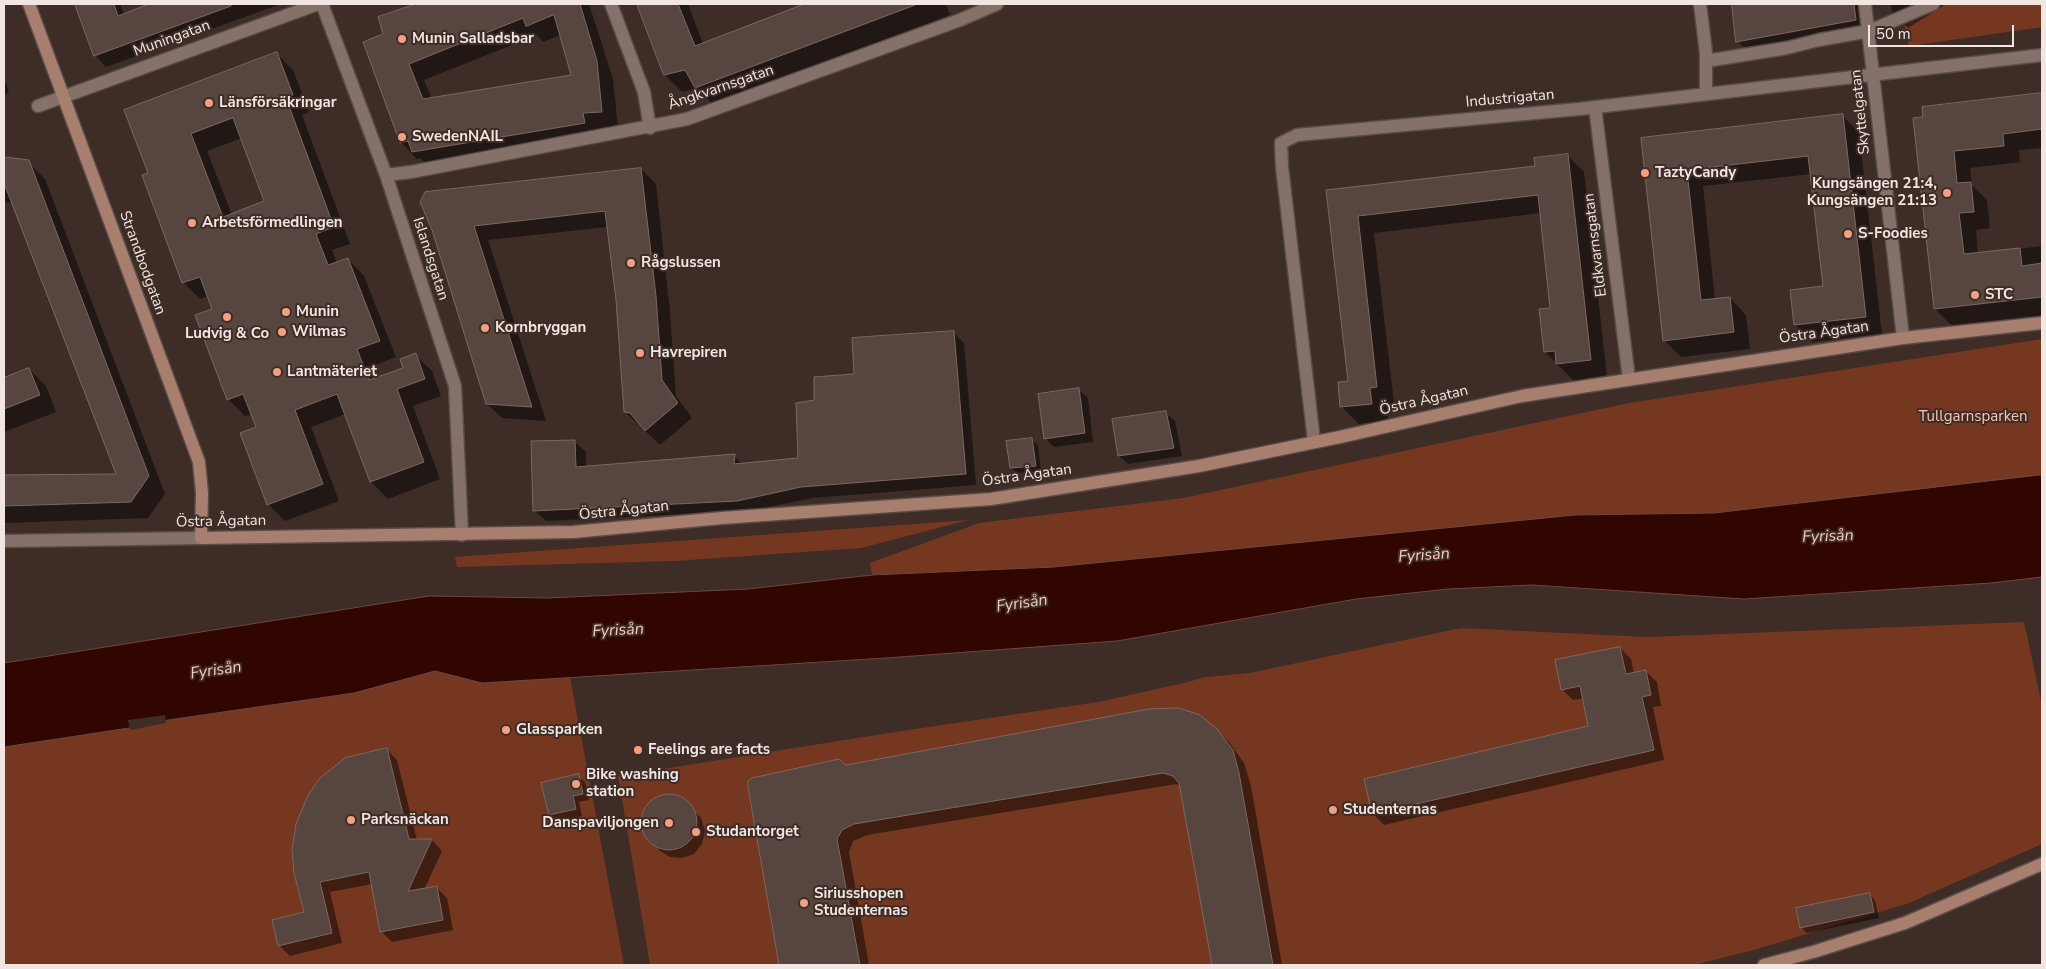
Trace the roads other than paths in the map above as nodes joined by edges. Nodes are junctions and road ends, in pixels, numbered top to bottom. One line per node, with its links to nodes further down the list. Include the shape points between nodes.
1 (29, 4): 13 (street, Strandbodgatan)
2 (320, 4): 13 (street, Muningatan); 17 (street, Islandsgatan)
3 (611, 4): 16 (street, via 644,92)
4 (997, 4): 16 (street, Ångkvarnsgatan, via 688,120)
5 (1700, 4): 10 (street)
6 (1865, 4): 8 (street, Skyttelgatan)
7 (1933, 4): 8 (street)
8 (1869, 30): 10 (street); 11 (street, Skyttelgatan)
9 (2042, 55): 11 (street, Industrigatan)
10 (1706, 61): 12 (street)
11 (1873, 74): 12 (street, Industrigatan); 19 (street, Skyttelgatan)
12 (1706, 94): 15 (street, Industrigatan)
13 (64, 98): 14 (street, Muningatan); 23 (street, Strandbodgatan, via 198,462 202,493)
14 (38, 106)
15 (1594, 107): 20 (street, Eldkvarnsgatan); 21 (street, Industrigatan, via 1298,135 1280,143)
16 (650, 128): 17 (street, Ångkvarnsgatan)
17 (386, 175): 22 (street, Islandsgatan, via 455,386)
18 (2042, 323): 19 (street, Östra Ågatan)
19 (1903, 338): 20 (street, Östra Ågatan)
20 (1629, 379): 21 (street, Östra Ågatan, via 1522,396)
21 (1314, 442): 22 (street, Östra Ågatan, via 1199,466 990,499 573,532)
22 (462, 535): 23 (street, Östra Ågatan)
23 (201, 538): 24 (street, Östra Ågatan)
24 (4, 541)
25 (2042, 864): 26 (street, via 1905,924)
26 (1764, 965)

